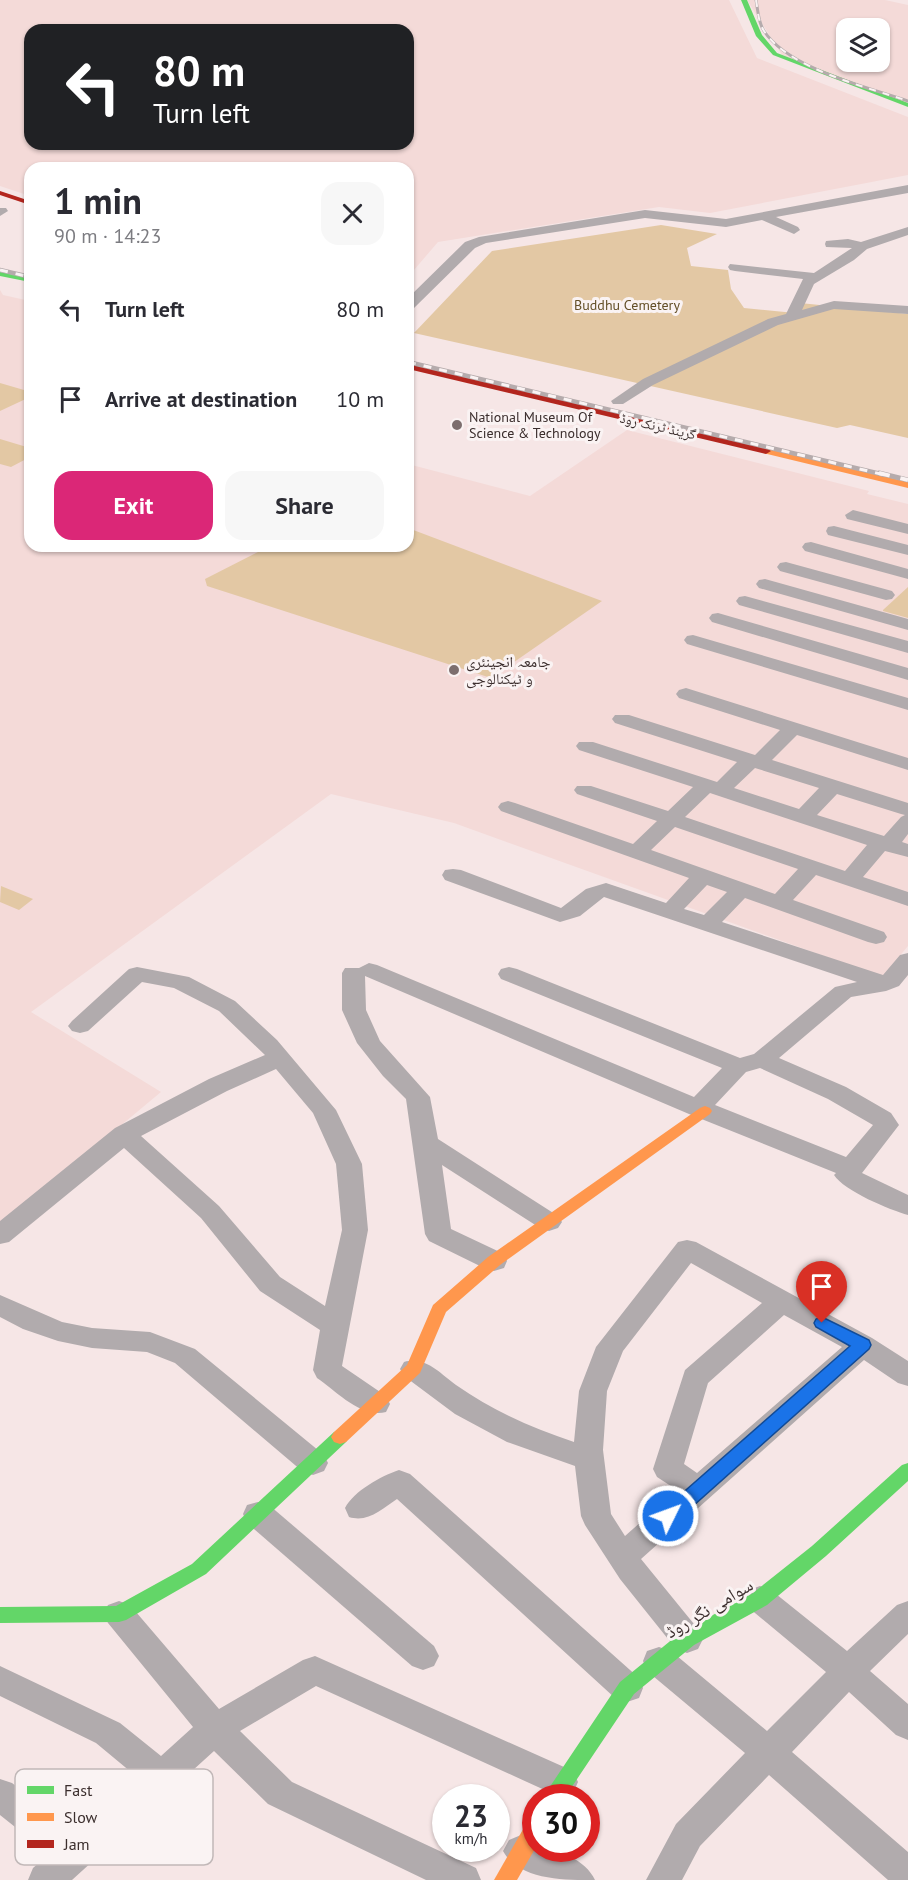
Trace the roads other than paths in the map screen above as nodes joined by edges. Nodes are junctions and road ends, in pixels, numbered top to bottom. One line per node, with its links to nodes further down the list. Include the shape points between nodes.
1 (744, 0): 2 (main road, via 755,32 776,54)
2 (908, 105)
3 (908, 189): 6 (street)
4 (0, 193): 5 (main road)
5 (24, 201)
6 (763, 216): 7 (street); 17 (street, via 726,223 645,214 483,240 470,245)
7 (794, 230)
8 (908, 231): 10 (street)
9 (831, 244): 10 (street)
10 (862, 246): 15 (street)
11 (0, 261): 12 (main road)
12 (24, 267)
13 (735, 267): 15 (street)
14 (0, 274): 16 (main road)
15 (817, 277): 19 (street, via 808,282)
16 (24, 279)
17 (414, 300)
18 (908, 310): 19 (street, via 834,304)
19 (792, 316): 23 (street)
20 (414, 354): 22 (main road)
21 (414, 367): 25 (main road, گرینڈ ٹرنک روڈ)
22 (583, 393)
23 (612, 400): 24 (main road, گرینڈ ٹرنک روڈ)
24 (639, 406)
25 (908, 485)
26 (853, 515): 27 (street)
27 (908, 529)
28 (834, 531): 30 (street)
29 (811, 547): 32 (street)
30 (908, 550)
31 (786, 567): 34 (street)
32 (908, 575): 34 (street)
33 (765, 584): 36 (street)
34 (886, 595): 36 (street)
35 (746, 600): 41 (street)
36 (867, 613): 38 (street)
37 (718, 618): 40 (street)
38 (908, 625)
39 (693, 640): 43 (street)
40 (818, 647): 42 (street); 43 (street)
41 (908, 649): 42 (street)
42 (889, 668): 44 (street)
43 (793, 670): 46 (street)
44 (908, 674)
45 (686, 694): 48 (street)
46 (908, 704)
47 (622, 719): 50 (street)
48 (793, 728): 50 (street); 51 (street)
49 (586, 746): 53 (street)
50 (755, 761): 52 (street); 53 (street)
51 (908, 764)
52 (833, 786): 56 (street); 57 (street)
53 (713, 788): 57 (street); 58 (street)
54 (584, 790): 58 (street)
55 (508, 807): 62 (street)
56 (908, 810)
57 (803, 817): 60 (street)
58 (672, 820): 62 (street); 63 (street)
59 (908, 821): 60 (street)
60 (884, 843): 61 (street); 66 (street)
61 (908, 851)
62 (637, 852): 65 (street)
63 (812, 867): 66 (street); 69 (street)
64 (453, 875): 70 (street, via 560,915 567,915 601,890)
65 (703, 876): 67 (street); 70 (street)
66 (849, 879): 68 (street)
67 (741, 889): 69 (street); 71 (street)
68 (908, 899)
69 (779, 903): 72 (street)
70 (670, 911): 71 (street)
71 (708, 924): 73 (street)
72 (876, 937)
73 (901, 970): 77 (street, via 843,992)
74 (509, 974): 78 (street)
75 (80, 1026): 76 (street, via 137,974 181,982 227,1006)
76 (280, 1058): 80 (street); 89 (street, via 324,1110 349,1164 355,1230)
77 (762, 1060): 78 (street); 82 (street, via 882,1119 886,1125)
78 (738, 1066): 79 (street)
79 (702, 1109): 81 (street, via 361,971 354,1010 369,1043 418,1097); 82 (street); 84 (main road)
80 (123, 1134): 85 (street); 89 (street, via 210,1212 270,1284)
81 (426, 1143): 84 (street); 86 (street, via 438,1234)
82 (851, 1169): 83 (street, via 847,1175)
83 (908, 1206)
84 (549, 1222): 86 (main road)
85 (0, 1235)
86 (494, 1261): 91 (main road, via 439,1309)
87 (782, 1301): 90 (street); 94 (street, via 687,1249 610,1347 593,1391); 97 (street, via 695,1378 668,1469)
88 (0, 1305): 95 (street, via 58,1331 150,1342 185,1356)
89 (335, 1326): 93 (street, via 327,1370)
90 (862, 1345): 92 (street); 97 (street)
91 (414, 1369): 93 (main road); 94 (street, via 465,1406 518,1434)
92 (908, 1375)
93 (376, 1404): 95 (main road)
94 (589, 1459): 100 (street, via 596,1516)
95 (313, 1463): 99 (main road)
96 (905, 1480): 101 (main road, سوامی نگر روڈ)
97 (699, 1489): 100 (street)
98 (360, 1508): 110 (street, via 399,1482)
99 (258, 1514): 102 (main road, via 199,1569); 106 (street)
100 (622, 1557): 105 (street)
101 (760, 1599): 105 (main road, سوامی نگر روڈ); 108 (street)
102 (120, 1614): 103 (main road); 112 (street)
103 (0, 1615)
104 (906, 1618): 108 (street)
105 (687, 1640): 107 (main road, سوامی نگر روڈ)
106 (423, 1656)
107 (659, 1661): 110 (main road, سوامی نگر روڈ); 113 (street)
108 (848, 1671): 111 (street); 113 (street)
109 (0, 1680): 114 (street, via 108,1733)
110 (627, 1688): 117 (main road, سوامی نگر روڈ)
111 (908, 1725)
112 (215, 1729): 115 (street); 116 (street, via 315,1670); 125 (street, via 280,1793)
113 (768, 1752): 122 (street); 123 (street, via 688,1835)
114 (150, 1769)
115 (171, 1769)
116 (545, 1784)
117 (561, 1784)
118 (0, 1794): 119 (street)
119 (15, 1806)
120 (520, 1852): 126 (street)
121 (63, 1865): 124 (street)
122 (908, 1875)
123 (663, 1879)
124 (46, 1880)
125 (462, 1880)
126 (577, 1880)

